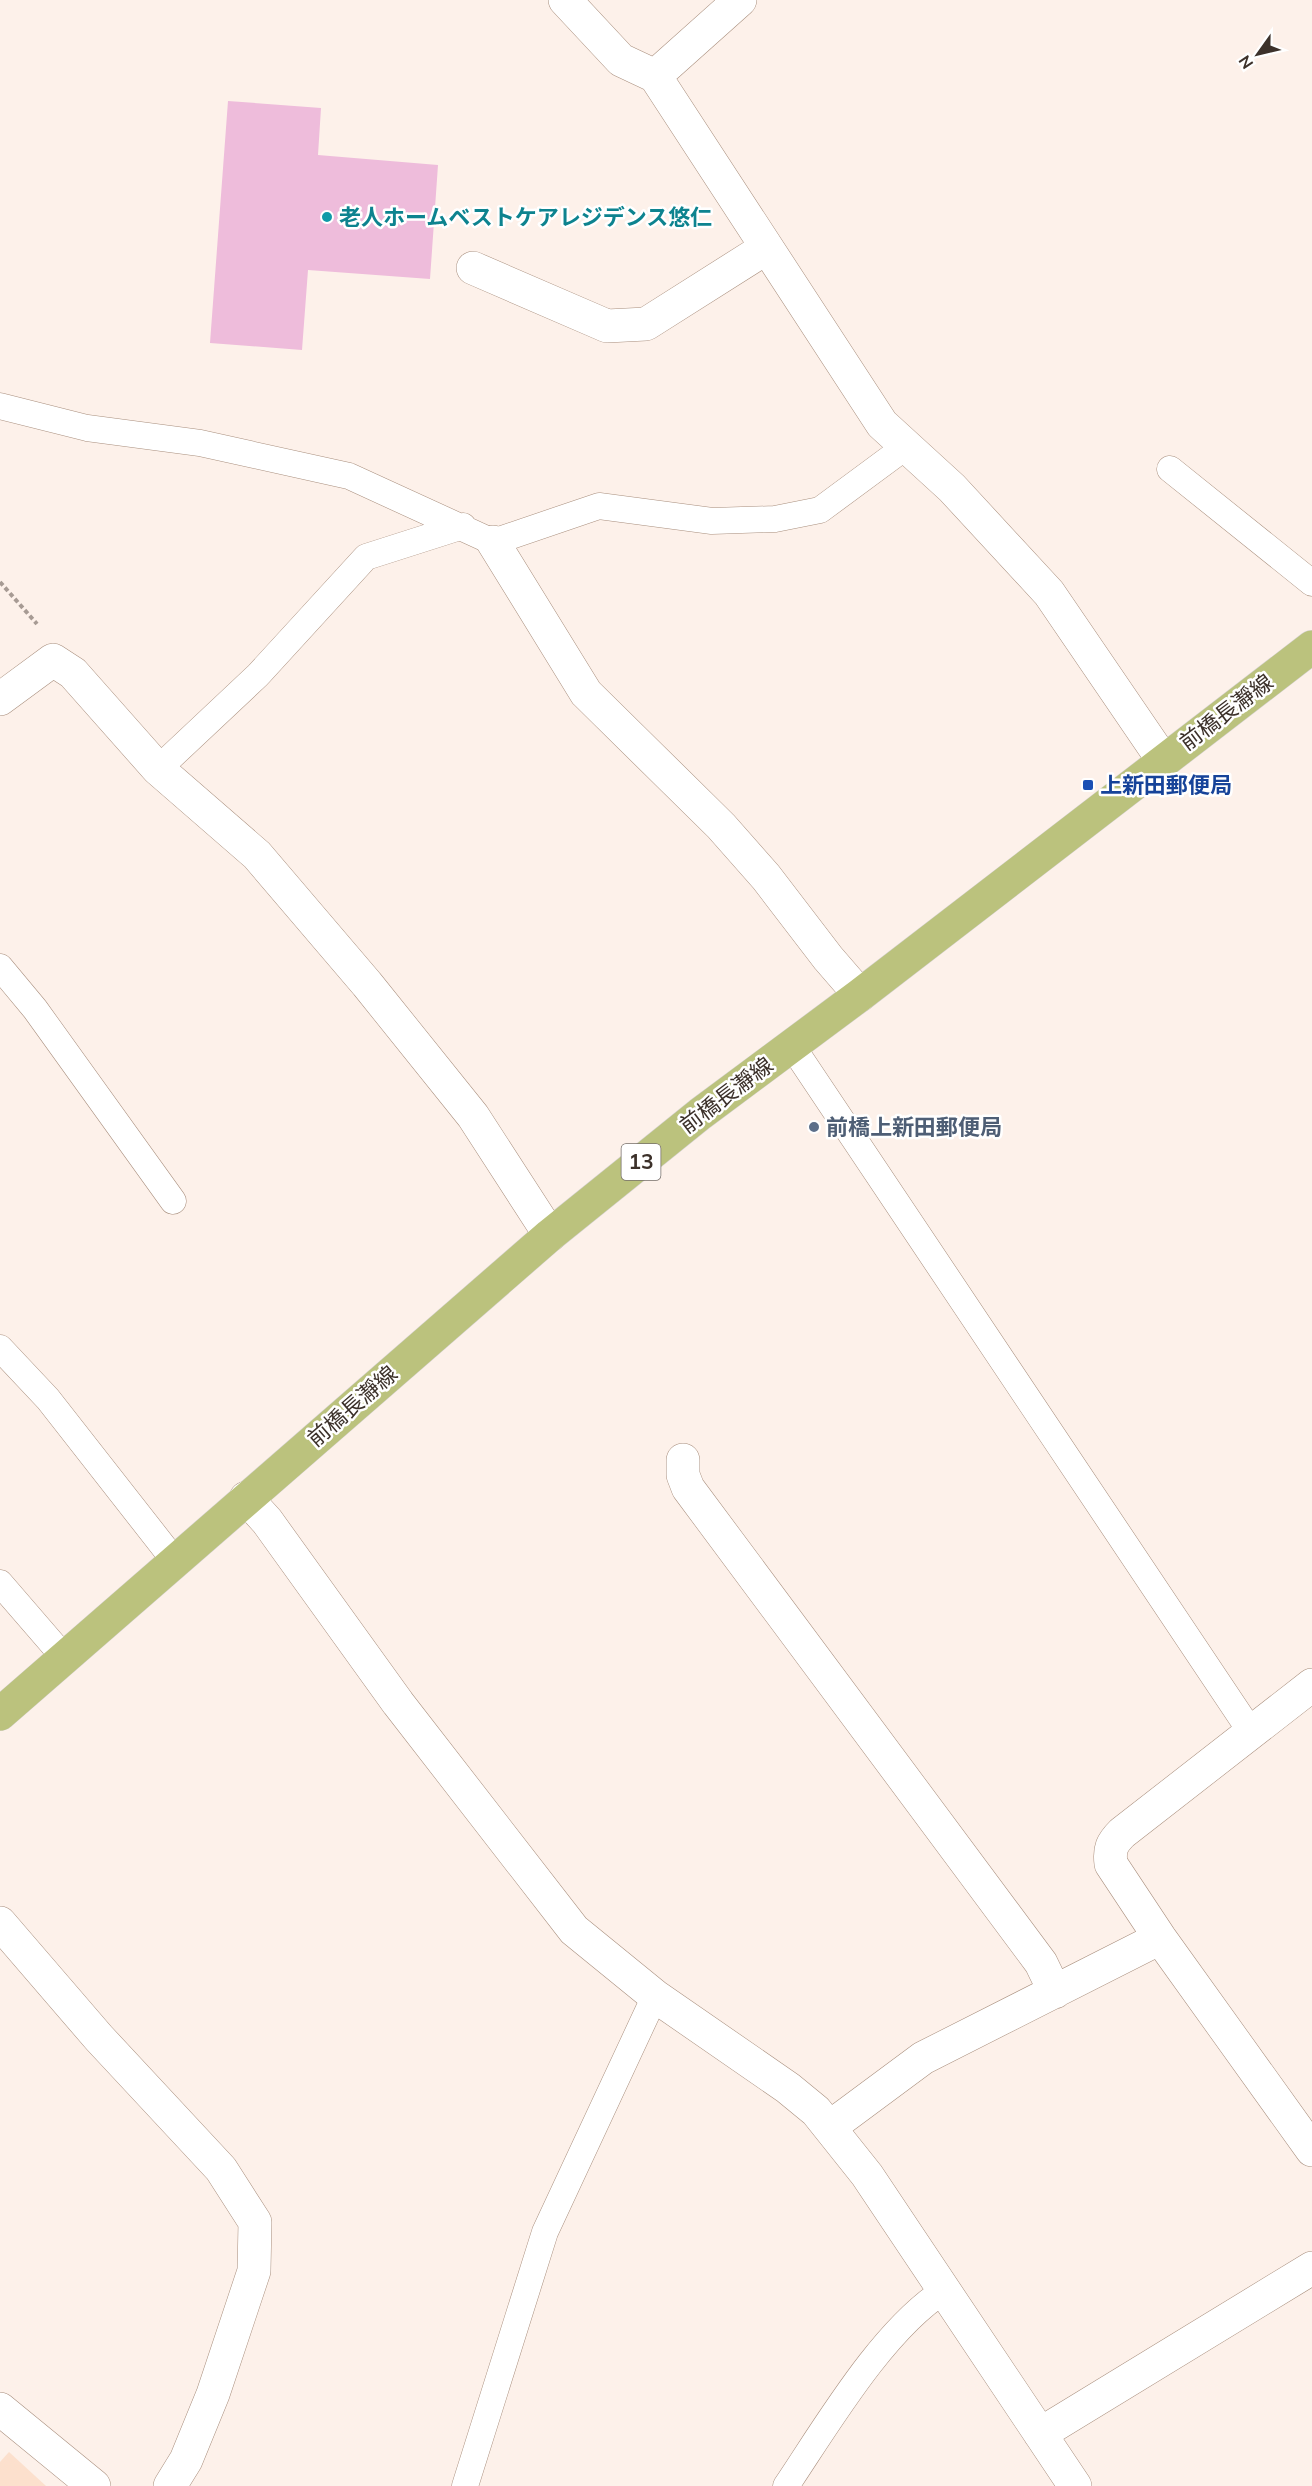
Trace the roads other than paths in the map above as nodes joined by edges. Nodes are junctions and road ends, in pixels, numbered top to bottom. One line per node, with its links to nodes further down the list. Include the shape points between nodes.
1 (565, 0): 3 (street, via 621,60)
2 (741, 0): 3 (street)
3 (655, 76): 4 (street)
4 (766, 248): 5 (street, via 646,324 607,326); 7 (street, via 882,424)
5 (473, 268)
6 (0, 406): 9 (lane, via 87,428 200,443 350,476)
7 (908, 445): 10 (lane, via 820,510 775,519 712,520 599,506); 14 (street, via 1049,593)
8 (1170, 469): 11 (lane)
9 (463, 526): 10 (lane); 15 (lane, via 366,557 258,675)
10 (493, 542): 17 (street, via 586,693 721,826)
11 (1312, 583)
12 (1312, 646): 14 (main road, 前橋長瀞線 / 13)
13 (0, 699): 15 (street, via 53,660 73,673)
14 (1163, 760): 17 (main road, 前橋長瀞線 / 13)
15 (158, 768): 20 (street, via 257,855 368,984 473,1116)
16 (0, 967): 19 (lane, via 35,1009)
17 (860, 995): 18 (main road, 前橋長瀞線 / 13)
18 (792, 1046): 20 (main road, 前橋長瀞線 / 13, via 700,1114); 29 (lane)
19 (173, 1201)
20 (550, 1235): 23 (main road, 前橋長瀞線 / 13)
21 (0, 1348): 24 (lane, via 48,1399)
22 (682, 1460): 32 (street, via 688,1488 1041,1963)
23 (246, 1498): 24 (main road, 前橋長瀞線 / 13); 33 (street, via 550,1902 596,1950)
24 (174, 1560): 26 (main road, 前橋長瀞線 / 13)
25 (0, 1583): 26 (lane)
26 (63, 1656): 28 (main road, 前橋長瀞線 / 13)
27 (1312, 1685): 29 (street)
28 (0, 1714)
29 (1251, 1732): 31 (street, via 1113,1842 1111,1864)
30 (0, 1923): 41 (street, via 220,2169 255,2222 254,2271 204,2416 186,2460)
31 (1160, 1938): 32 (street); 35 (street)
32 (1055, 1992): 34 (street, via 923,2058)
33 (656, 1996): 34 (street, via 788,2088); 42 (lane, via 544,2232)
34 (830, 2127): 37 (street)
35 (1312, 2150)
36 (1312, 2268): 39 (street)
37 (945, 2290): 39 (street); 43 (lane, via 912,2318 844,2398)
38 (0, 2409): 40 (street)
39 (1040, 2434): 44 (street)
40 (94, 2486)
41 (170, 2486)
42 (465, 2486)
43 (786, 2486)
44 (1075, 2486)

